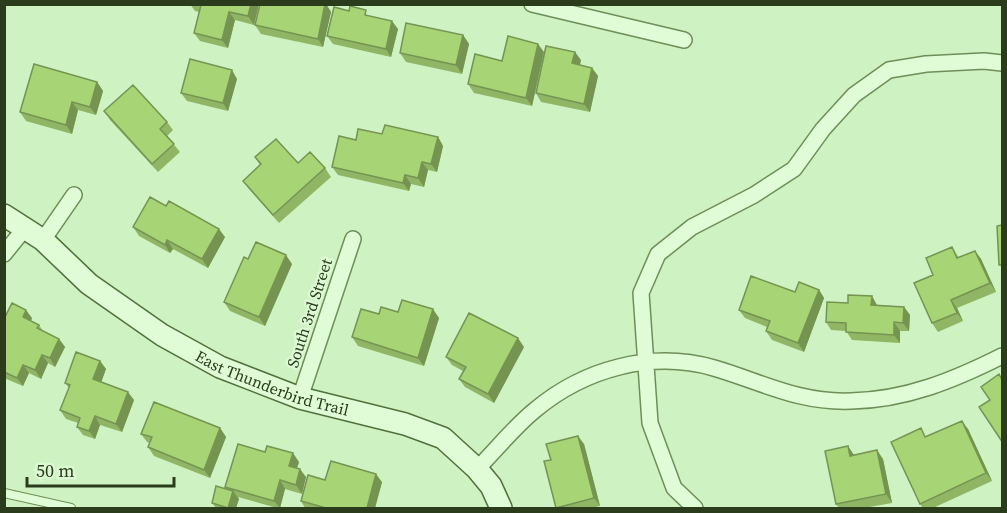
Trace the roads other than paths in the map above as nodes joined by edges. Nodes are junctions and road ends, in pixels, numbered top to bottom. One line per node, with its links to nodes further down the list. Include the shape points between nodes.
1 (532, 4): 2 (street)
2 (684, 40)
3 (1002, 63): 11 (street, via 926,64 890,70 854,95 794,169 692,227 658,254 641,293)
4 (74, 195): 8 (street)
5 (4, 215): 6 (street, East Thunderbird Trail)
6 (25, 228): 8 (street, East Thunderbird Trail); 9 (street)
7 (353, 239): 12 (street, South 3rd Street)
8 (43, 240): 12 (street, East Thunderbird Trail, via 89,284 162,334 220,367)
9 (4, 254)
10 (1002, 356): 11 (street, via 946,383 910,394 849,402 785,394 713,368)
11 (647, 363): 13 (street, via 603,370 581,380 535,410); 17 (street, via 650,423 674,488)
12 (300, 398): 13 (street, East Thunderbird Trail, via 405,424 444,438)
13 (477, 469): 16 (street, East Thunderbird Trail, via 491,486)
14 (4, 493): 15 (lane)
15 (70, 508)
16 (501, 508)
17 (695, 508)

